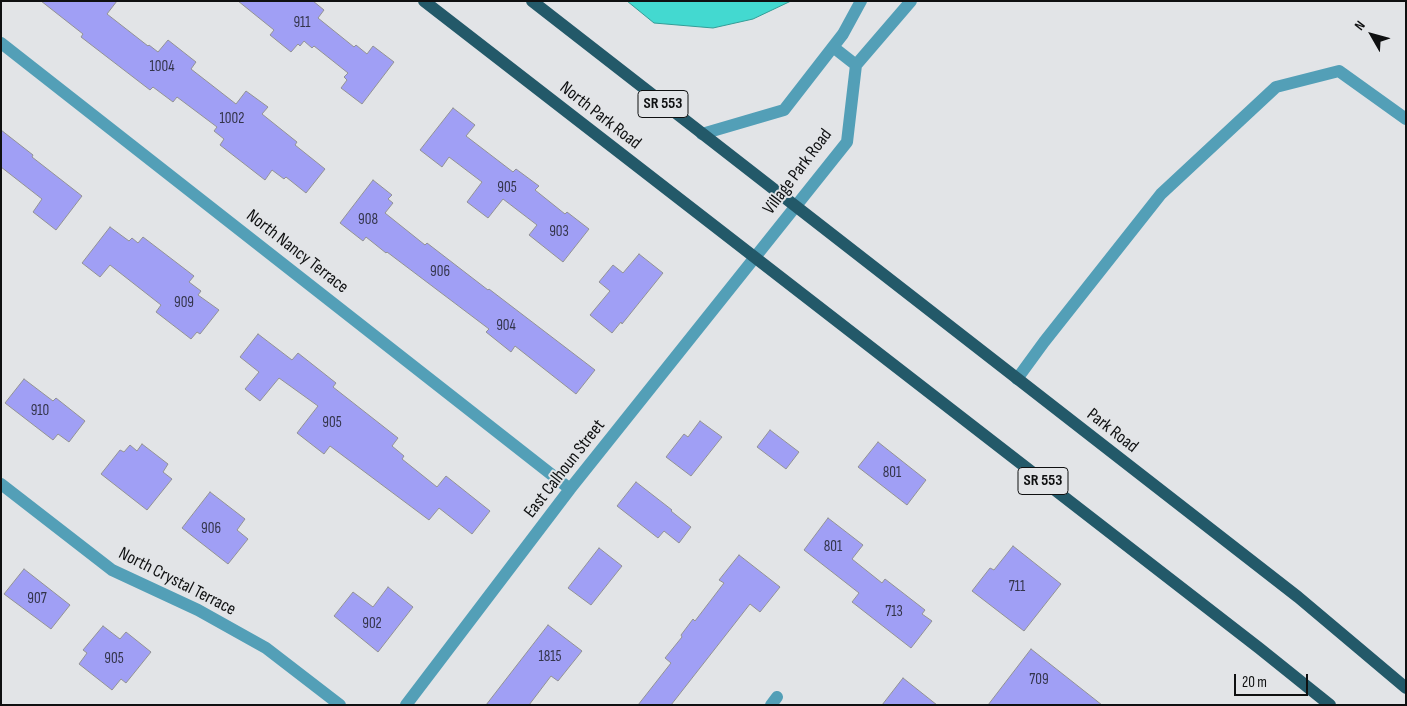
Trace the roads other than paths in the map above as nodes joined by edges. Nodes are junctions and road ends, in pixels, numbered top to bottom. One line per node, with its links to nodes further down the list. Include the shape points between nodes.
1 (424, 1): 11 (main road, North Park Road / SR 553)
2 (532, 1): 9 (main road, SR 553)
3 (861, 1): 6 (street)
4 (911, 1): 7 (street)
5 (1, 42): 14 (street, North Nancy Terrace)
6 (833, 47): 7 (street); 9 (street, via 784,110)
7 (856, 64): 10 (street, Village Park Road, via 847,142)
8 (1406, 119): 12 (street, via 1339,71 1276,86 1161,194)
9 (702, 134): 10 (main road, SR 553)
10 (794, 206): 11 (street, Village Park Road); 12 (main road, Park Road / SR 553)
11 (754, 258): 14 (street, East Calhoun Street); 18 (main road, SR 553)
12 (1017, 379): 15 (main road, Park Road / SR 553, via 1298,597)
13 (1, 484): 16 (street, North Crystal Terrace, via 112,570 198,610 266,648)
14 (570, 489): 17 (street, East Calhoun Street)
15 (1406, 688)
16 (340, 705)
17 (406, 705)
18 (1330, 705)

